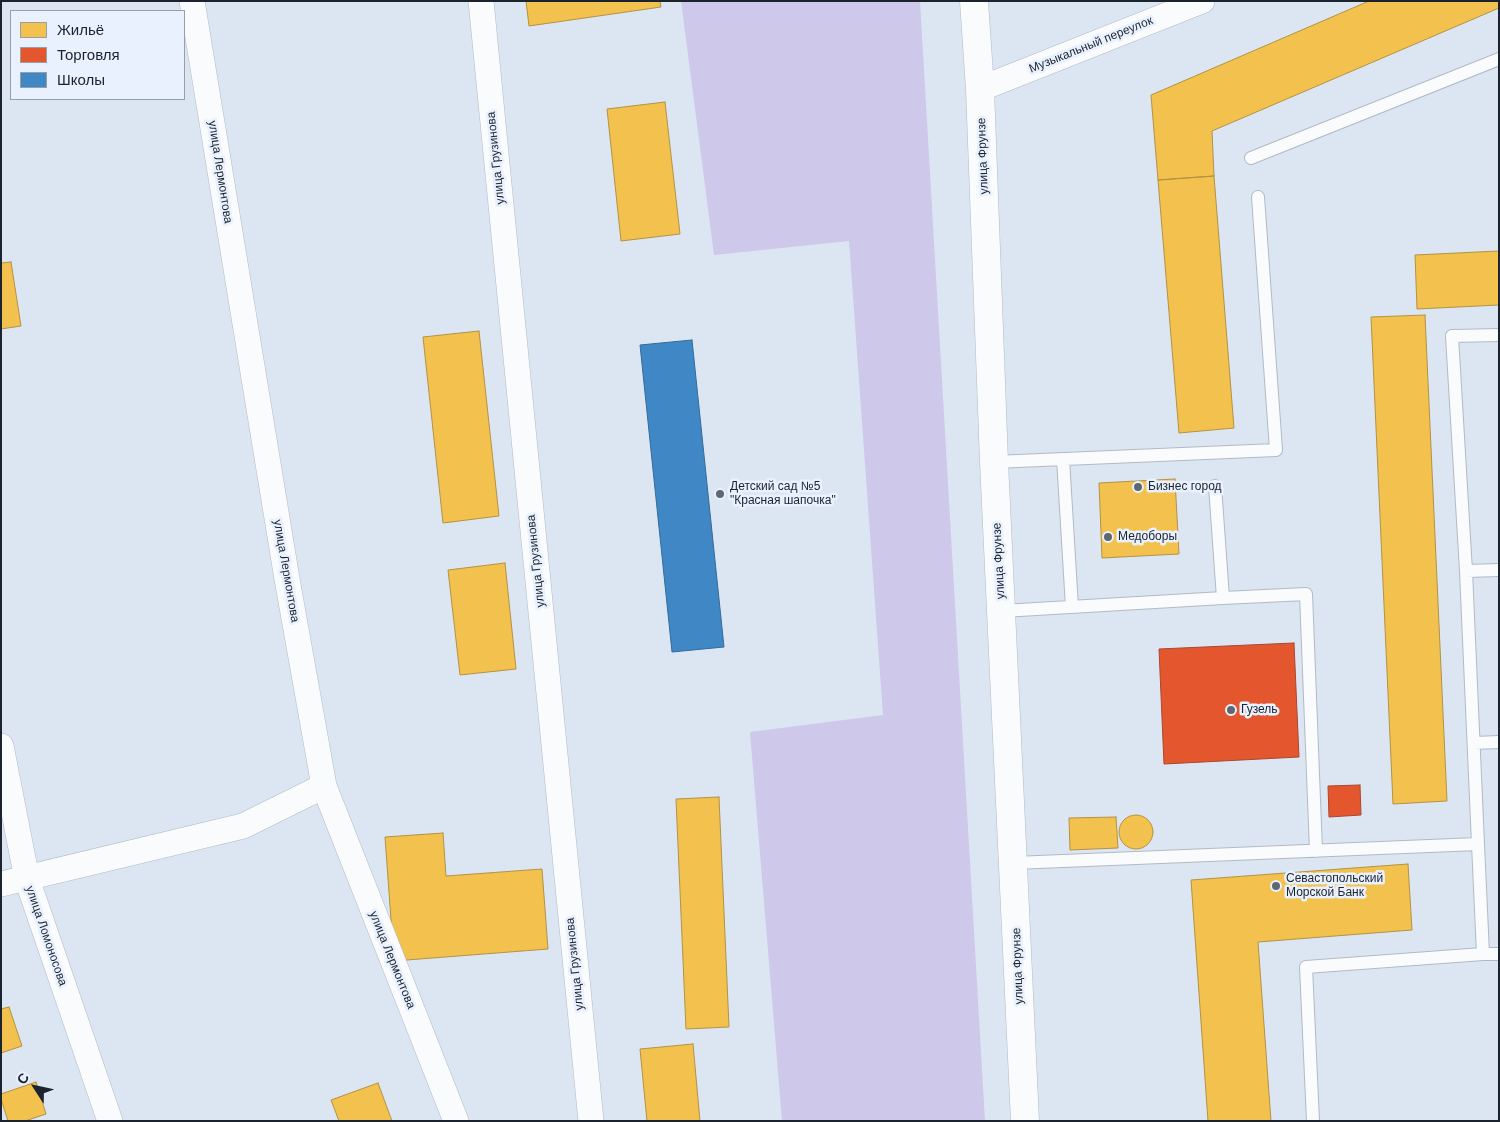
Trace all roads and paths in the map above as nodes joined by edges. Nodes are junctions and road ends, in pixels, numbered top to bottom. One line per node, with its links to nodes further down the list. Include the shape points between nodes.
1 (192, 1): 21 (street, улица Лермонтова)
2 (480, 1): 31 (street, улица Грузинова)
3 (974, 1): 6 (main road, улица Фрунзе)
4 (1202, 1): 6 (street, Музыкальный переулок)
5 (1499, 60): 7 (lane)
6 (980, 89): 11 (main road, улица Фрунзе)
7 (1252, 158)
8 (1258, 197): 10 (lane, via 1276,450)
9 (1499, 335): 14 (lane, via 1452,336)
10 (1063, 459): 11 (lane); 16 (lane)
11 (994, 462): 17 (main road, улица Фрунзе)
12 (1215, 486): 15 (lane)
13 (1499, 570): 14 (lane)
14 (1466, 571): 19 (lane)
15 (1222, 598): 16 (lane); 23 (lane, via 1306,594)
16 (1072, 607): 17 (lane)
17 (1002, 611): 24 (main road, улица Фрунзе)
18 (1499, 742): 19 (lane)
19 (1474, 743): 22 (lane)
20 (1, 746): 25 (street, улица Ломоносова)
21 (324, 786): 25 (street, via 243,826); 30 (street, улица Лермонтова)
22 (1478, 844): 23 (lane); 27 (lane)
23 (1316, 851): 24 (lane)
24 (1014, 863): 32 (main road, улица Фрунзе)
25 (27, 879): 26 (street); 29 (street, улица Ломоносова)
26 (1, 884)
27 (1482, 954): 28 (lane); 33 (lane, via 1306,967)
28 (1499, 954)
29 (110, 1121)
30 (456, 1121)
31 (591, 1121)
32 (1025, 1121)
33 (1313, 1121)

